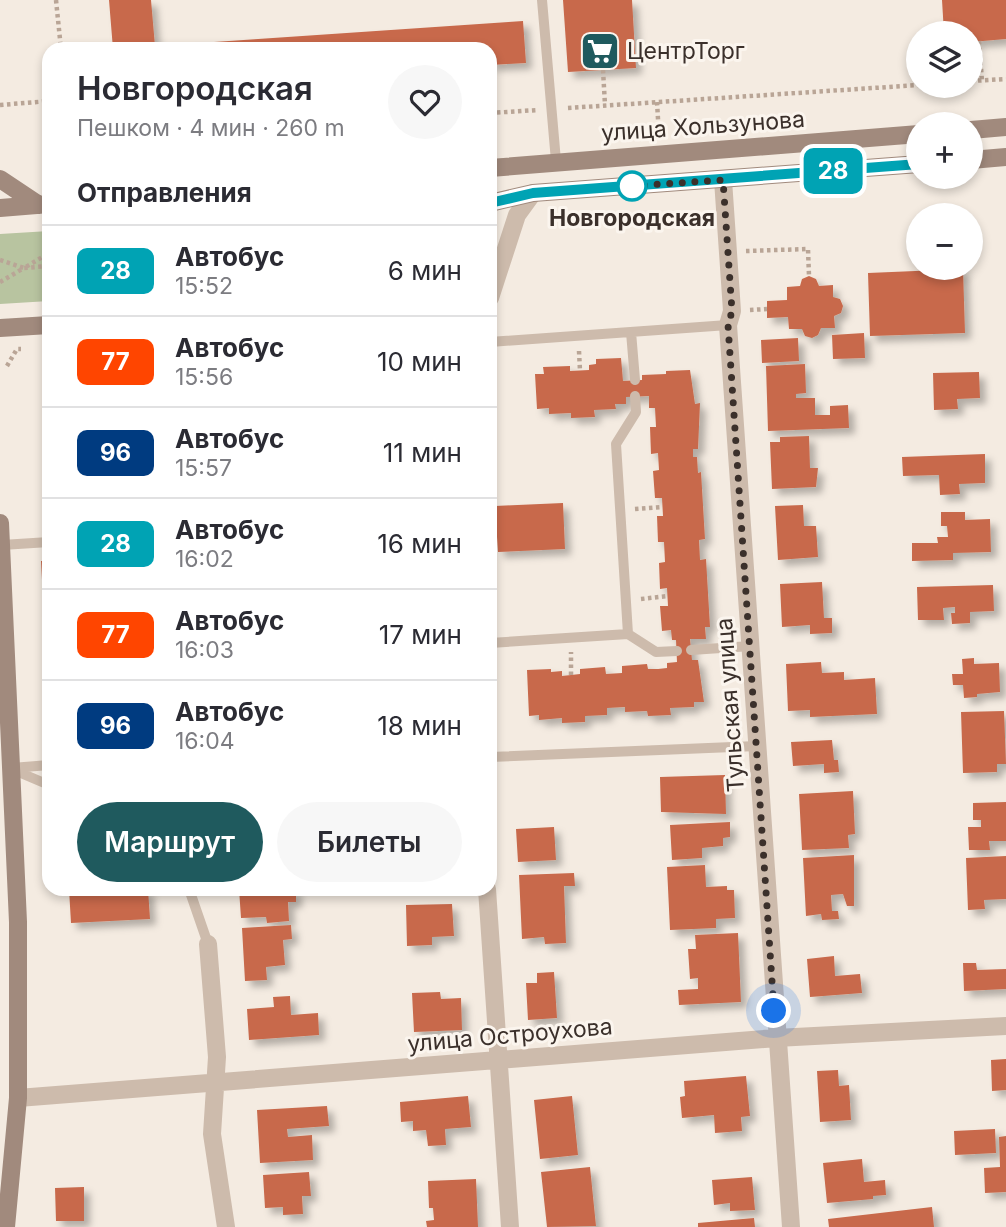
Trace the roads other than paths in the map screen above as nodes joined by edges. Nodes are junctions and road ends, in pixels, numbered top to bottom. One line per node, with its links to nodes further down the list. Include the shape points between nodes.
1 (542, 0): 7 (lane)
2 (1006, 127): 3 (main road)
3 (983, 129)
4 (906, 135): 7 (main road, улица Хользунова)
5 (1006, 157): 6 (main road)
6 (983, 159)
7 (555, 162): 9 (main road, улица Хользунова)
8 (906, 165): 11 (main road)
9 (497, 166)
10 (0, 179): 14 (main road)
11 (723, 180): 12 (main road); 19 (street, Тульская улица, via 732,311)
12 (533, 193): 13 (main road); 17 (street, via 517,215)
13 (497, 201)
14 (42, 203)
15 (42, 204): 16 (main road)
16 (0, 208)
17 (497, 276)
18 (42, 325): 20 (main road)
19 (728, 325): 21 (lane); 30 (street, Тульская улица)
20 (0, 328)
21 (631, 332): 22 (lane); 23 (lane)
22 (497, 342)
23 (635, 380)
24 (635, 396): 28 (lane, via 636,412 616,444)
25 (0, 523): 27 (main road)
26 (42, 542): 27 (lane)
27 (2, 545): 37 (main road)
28 (628, 634): 29 (lane); 32 (lane, via 656,652)
29 (497, 643)
30 (751, 646): 31 (lane); 34 (street, Тульская улица)
31 (691, 650)
32 (677, 651)
33 (0, 719): 37 (main road)
34 (757, 746): 35 (lane); 43 (street, Тульская улица)
35 (497, 757)
36 (42, 766): 37 (lane)
37 (9, 768): 38 (lane); 46 (main road, via 18,922)
38 (42, 782)
39 (191, 896): 41 (lane)
40 (488, 896): 44 (street)
41 (208, 944): 45 (street)
42 (1006, 1026): 43 (street, улица Остроухова)
43 (776, 1038): 44 (street, улица Остроухова); 50 (street, Тульская улица)
44 (500, 1060): 45 (street, улица Остроухова); 49 (street)
45 (215, 1083): 46 (street, улица Остроухова); 48 (street, via 212,1134)
46 (18, 1098): 47 (main road)
47 (6, 1227)
48 (226, 1227)
49 (510, 1227)
50 (791, 1227)

